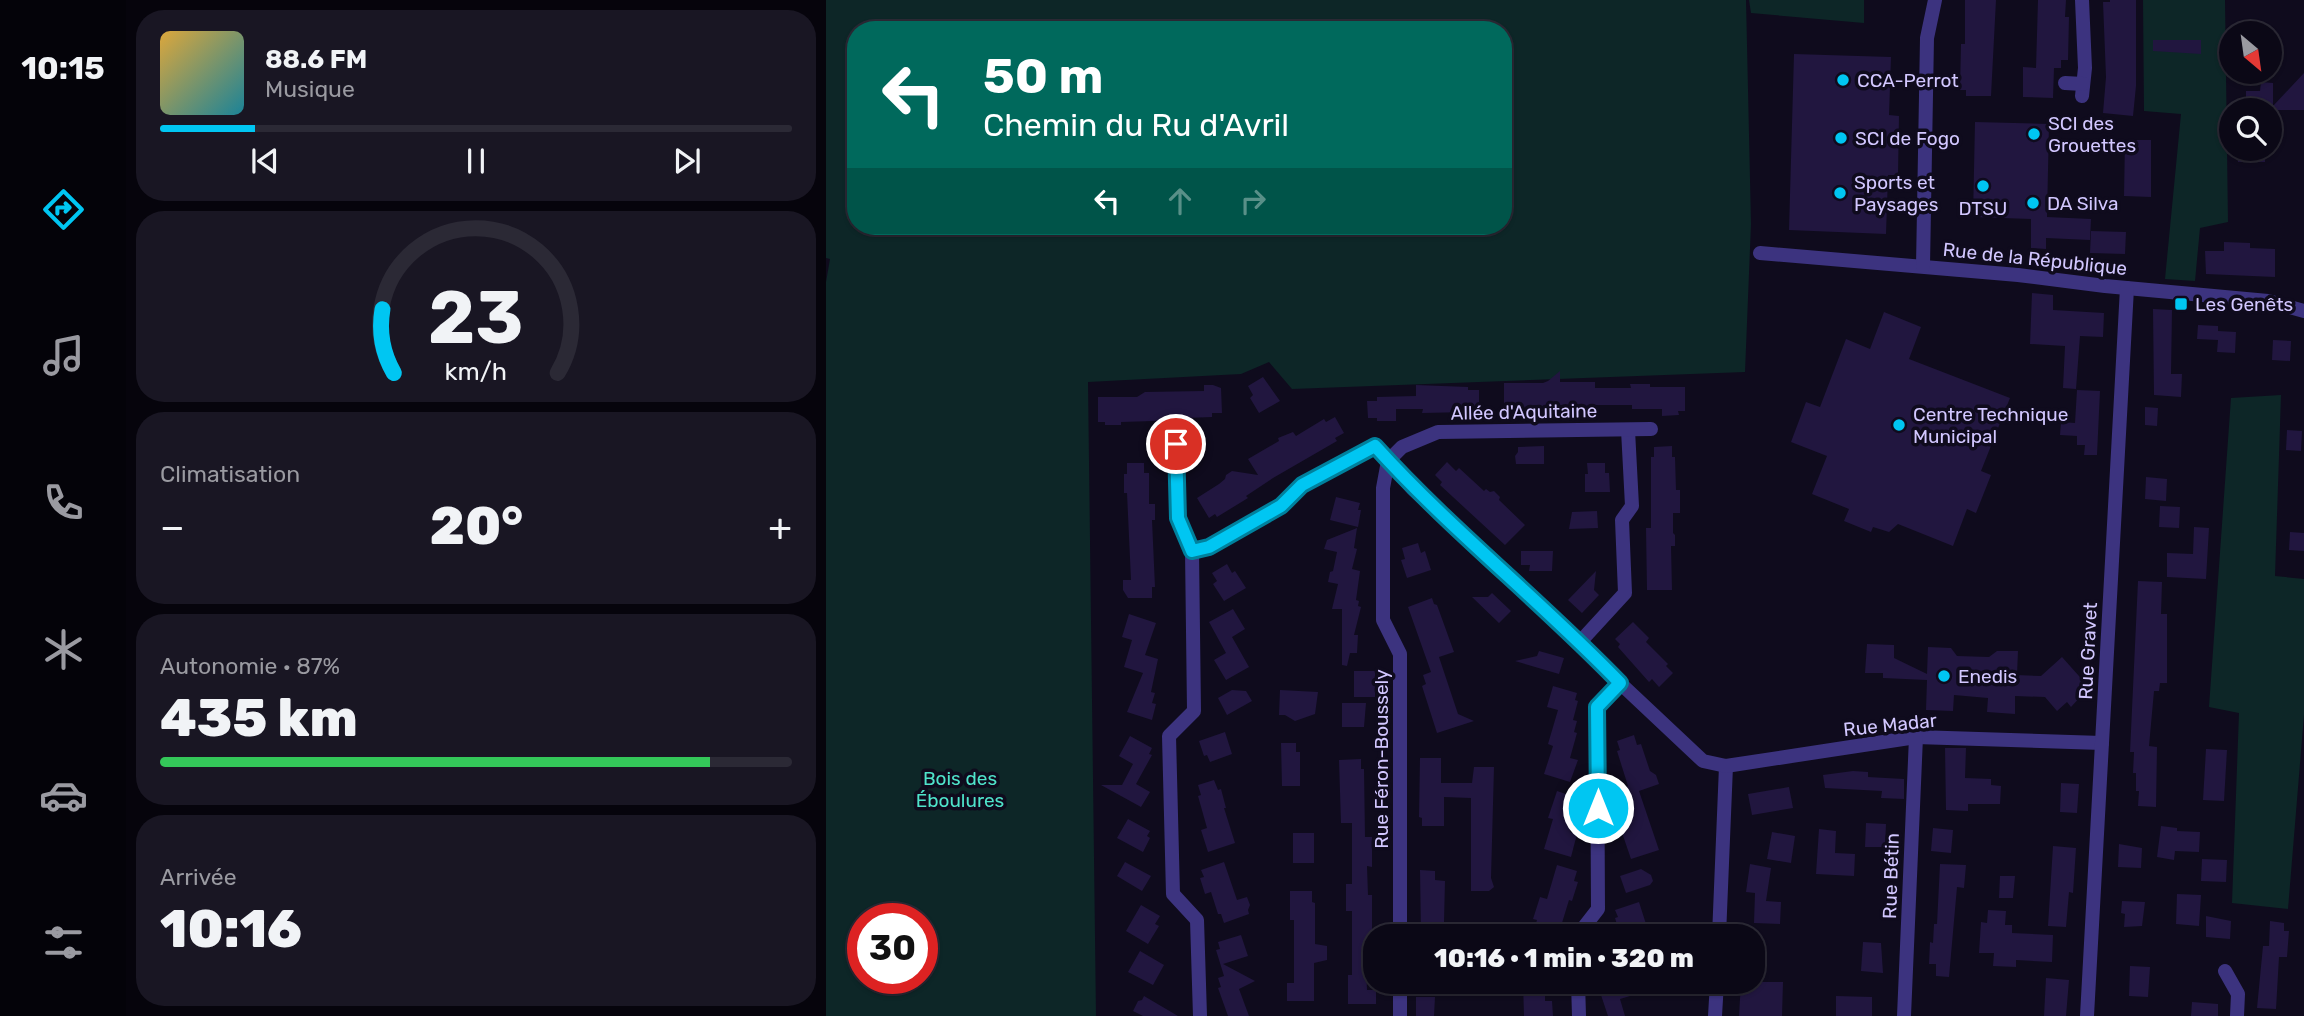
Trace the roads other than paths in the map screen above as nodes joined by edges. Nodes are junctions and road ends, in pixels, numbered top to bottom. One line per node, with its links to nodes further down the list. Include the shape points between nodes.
1 (1935, 0): 5 (street, via 1927,38)
2 (2082, 0): 3 (street, via 2083,90)
3 (2065, 83)
4 (1760, 254): 5 (street, Rue de la République)
5 (1923, 266): 6 (street, Rue de la République)
6 (2127, 288): 7 (street, Rue de la République, via 2268,301); 16 (street, Rue Gravet)
7 (2304, 311)
8 (1651, 429): 9 (street, Allée d'Aquitaine)
9 (1628, 430): 11 (street, Allée d'Aquitaine, via 1438,432 1402,447); 13 (street, via 1632,506 1622,520 1625,593)
10 (1176, 444): 12 (street, via 1178,518)
11 (1388, 461): 12 (street, via 1375,446 1302,485 1281,506 1209,547); 13 (street); 18 (street, Rue Féron-Boussely, via 1383,488 1383,620 1400,654)
12 (1192, 551): 25 (street, via 1194,711 1170,736 1170,749 1173,894 1197,920)
13 (1580, 642): 14 (street)
14 (1620, 683): 17 (street, via 1703,761); 19 (street, via 1597,707 1598,909)
15 (1916, 737): 16 (street, Rue Madar); 17 (street, Rue Madar); 29 (street, Rue Bétin)
16 (2102, 743): 30 (street, Rue Gravet)
17 (1726, 766): 20 (street)
18 (1400, 924)
19 (1586, 924)
20 (1719, 924)
21 (2225, 971): 31 (street, via 2238,994)
22 (1400, 994): 26 (street)
23 (1578, 994): 27 (street)
24 (1717, 994): 28 (street)
25 (1200, 1016)
26 (1400, 1016)
27 (1579, 1016)
28 (1716, 1016)
29 (1904, 1016)
30 (2087, 1016)
31 (2238, 1016)

